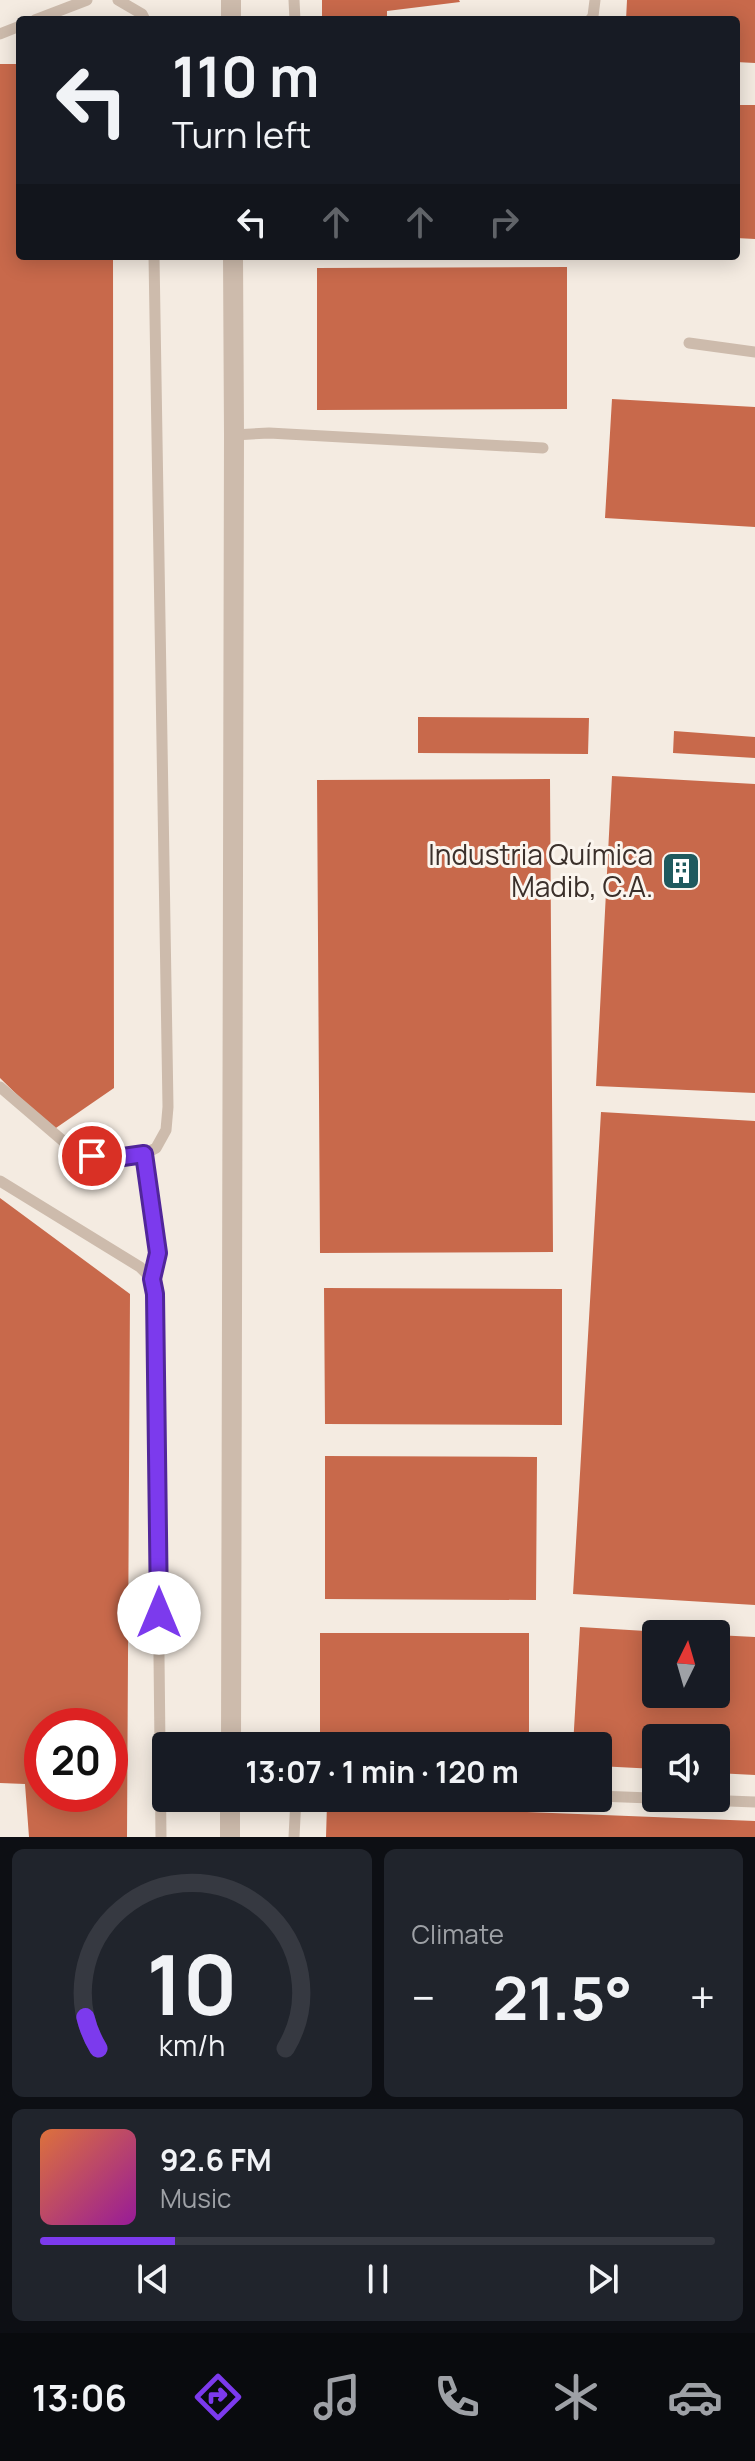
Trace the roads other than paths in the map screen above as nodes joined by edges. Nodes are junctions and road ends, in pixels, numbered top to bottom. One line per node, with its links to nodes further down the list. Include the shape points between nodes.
1 (87, 0): 3 (lane)
2 (118, 0): 4 (lane)
3 (45, 16)
4 (143, 16)
5 (154, 260): 12 (lane, via 168,1107 166,1130 156,1148)
6 (233, 260): 9 (street)
7 (689, 343): 8 (lane)
8 (755, 352)
9 (234, 435): 10 (lane); 15 (street)
10 (543, 448)
11 (0, 1087): 12 (lane, via 76,1152 109,1159)
12 (144, 1154): 14 (lane, via 158,1253)
13 (0, 1181): 14 (lane)
14 (152, 1279): 20 (lane)
15 (231, 1732)
16 (612, 1797): 17 (lane)
17 (755, 1802)
18 (230, 1812): 21 (street)
19 (295, 1812): 22 (lane)
20 (161, 1837)
21 (230, 1837)
22 (294, 1837)

